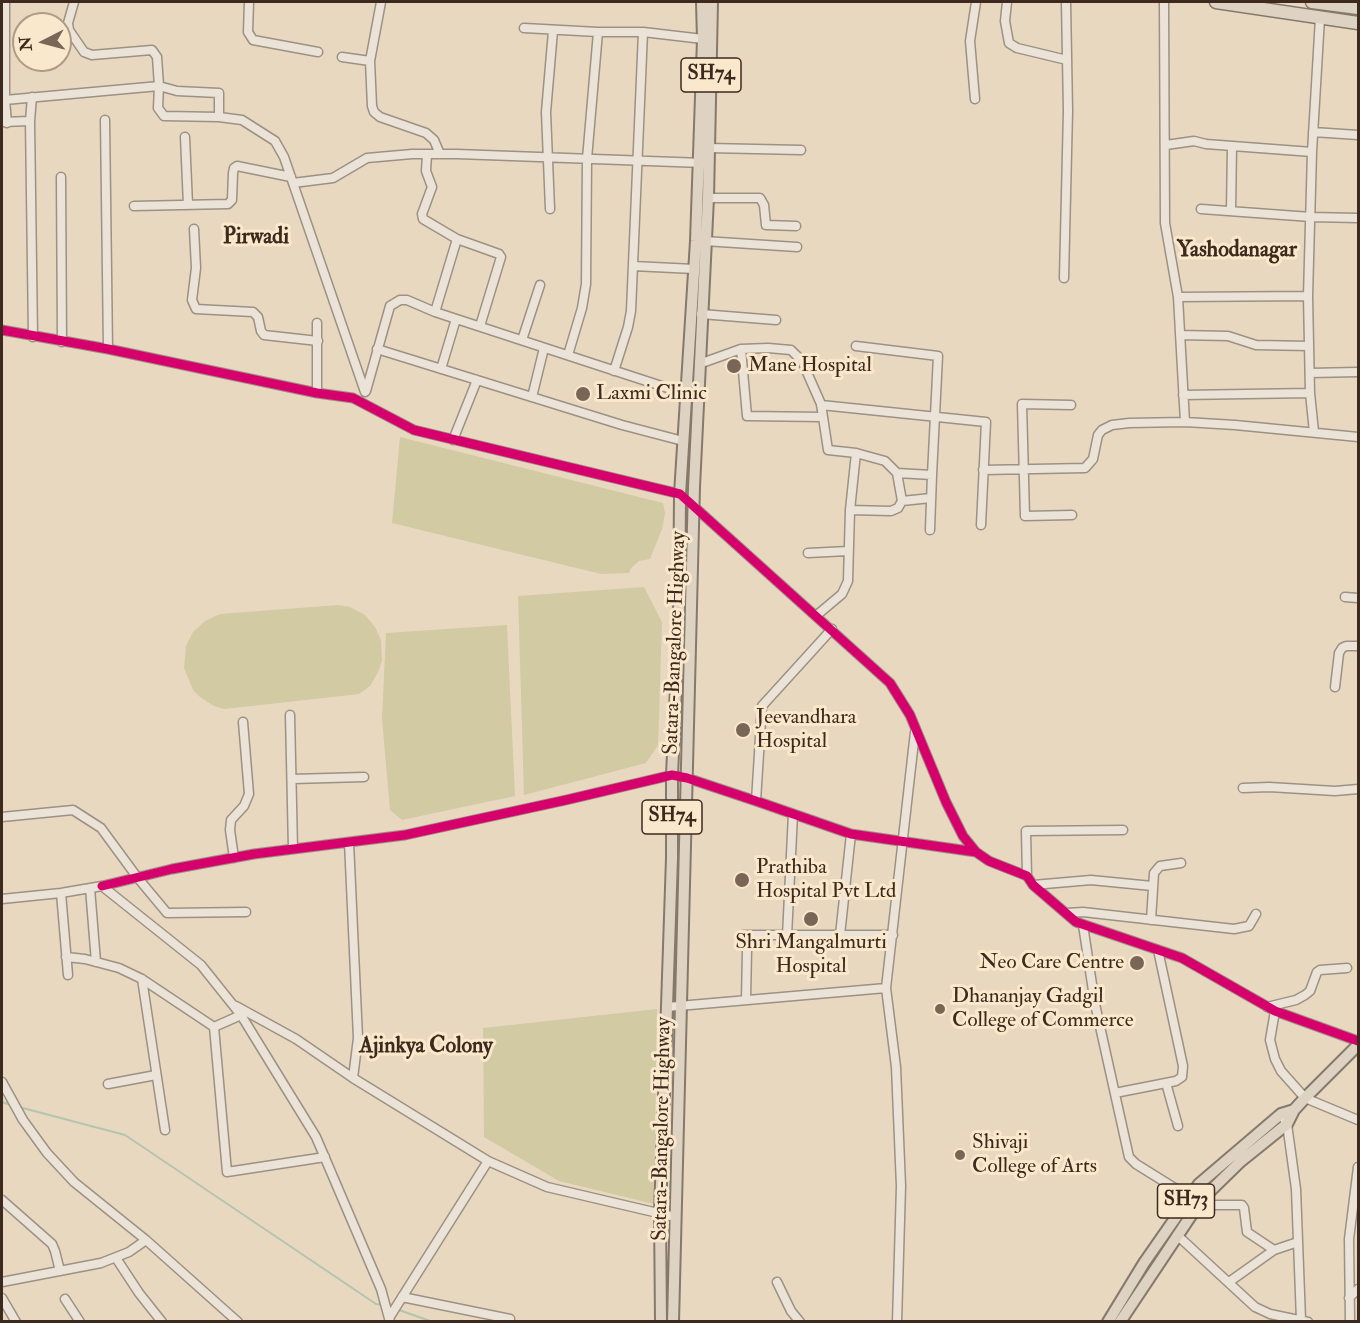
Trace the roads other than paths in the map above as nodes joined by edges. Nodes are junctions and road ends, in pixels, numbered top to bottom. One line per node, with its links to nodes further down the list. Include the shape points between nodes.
1 (6, 2): 28 (street)
2 (74, 2): 25 (street, via 69,30 84,52 92,55 152,50 157,57)
3 (249, 2): 21 (street, via 249,32 253,40)
4 (381, 2): 24 (street)
5 (702, 2): 20 (main road, Satara-Bangalore Highway / SH74)
6 (712, 2): 38 (main road, Satara-Bangalore Highway / SH74)
7 (976, 2): 27 (street, via 970,41)
8 (1007, 2): 23 (street, via 1009,43)
9 (1066, 2): 23 (street)
10 (1164, 2): 36 (street)
11 (1216, 2): 14 (highway)
12 (1312, 2): 13 (highway)
13 (1359, 8)
14 (1320, 18): 15 (highway); 33 (street)
15 (1359, 23)
16 (524, 28): 17 (street)
17 (553, 31): 18 (street); 43 (street)
18 (597, 32): 19 (street); 44 (street)
19 (643, 32): 20 (street); 45 (street)
20 (703, 39): 46 (main road, Satara-Bangalore Highway / SH74)
21 (318, 52)
22 (342, 57): 24 (street)
23 (1067, 60): 64 (street)
24 (370, 61): 42 (street, via 374,112 426,133)
25 (159, 86): 26 (street); 29 (street, via 219,93); 29 (street, via 158,108 164,116)
26 (32, 97): 28 (street); 31 (street)
27 (975, 99)
28 (5, 100): 32 (street)
29 (219, 117): 48 (street, via 242,120 275,141)
30 (105, 120): 83 (street)
31 (30, 121): 32 (street); 76 (street)
32 (4, 123)
33 (1313, 132): 34 (street); 40 (street)
34 (1359, 135)
35 (185, 136): 50 (street)
36 (1166, 145): 37 (street, via 1194,141); 67 (street, via 1165,223)
37 (1232, 146): 40 (street); 54 (street)
38 (709, 148): 39 (street); 46 (main road, Satara-Bangalore Highway / SH74)
39 (801, 150)
40 (1312, 152): 55 (street)
41 (427, 154): 42 (street); 48 (street, via 367,158 333,178); 59 (street, via 426,171 432,188 423,219)
42 (440, 154): 43 (street)
43 (546, 157): 44 (street); 52 (street)
44 (587, 159): 45 (street); 86 (street, via 586,284)
45 (637, 160): 46 (street); 62 (street)
46 (704, 163): 49 (main road, Satara-Bangalore Highway / SH74); 63 (main road, Satara-Bangalore Highway / SH74)
47 (61, 177): 79 (street)
48 (292, 180): 50 (street, via 237,166 230,203); 93 (street)
49 (708, 198): 57 (street, via 760,198 766,225); 60 (main road, Satara-Bangalore Highway / SH74)
50 (188, 205): 51 (street)
51 (134, 206)
52 (550, 208)
53 (1200, 208): 54 (street)
54 (1231, 212): 55 (street)
55 (1311, 217): 56 (street); 66 (street)
56 (1359, 218)
57 (796, 226)
58 (195, 229): 78 (street, via 192,300 196,309 253,312 264,335)
59 (457, 239): 68 (street); 73 (street, via 501,257)
60 (704, 242): 61 (street); 69 (main road, Satara-Bangalore Highway / SH74)
61 (797, 246)
62 (633, 266): 63 (street); 89 (street, via 628,327)
63 (694, 270): 96 (main road, Satara-Bangalore Highway / SH74)
64 (1064, 278)
65 (540, 285): 77 (street)
66 (1308, 296): 67 (street); 81 (street)
67 (1178, 297): 75 (street)
68 (435, 312): 70 (street); 84 (street, via 407,300 395,302 387,313)
69 (701, 314): 71 (street); 87 (main road, Satara-Bangalore Highway / SH74)
70 (456, 319): 73 (street); 88 (street)
71 (776, 320)
72 (317, 323): 78 (street)
73 (480, 326): 77 (street)
74 (2, 330): 76 (street)
75 (1180, 335): 81 (street, via 1228,336 1256,345); 97 (street)
76 (33, 337): 79 (street)
77 (522, 340): 82 (street)
78 (318, 341): 94 (street)
79 (62, 342): 83 (street)
80 (856, 346): 103 (street, via 938,356)
81 (1309, 346): 91 (street)
82 (544, 348): 86 (street); 98 (street)
83 (108, 349): 94 (street)
84 (376, 349): 88 (street); 93 (street)
85 (741, 349): 87 (street); 100 (street, via 791,350 802,361); 102 (street, via 747,416)
86 (568, 355): 89 (street)
87 (699, 364): 117 (main road, Satara-Bangalore Highway / SH74)
88 (441, 369): 92 (street)
89 (614, 371): 96 (street)
90 (1359, 372): 91 (street)
91 (1310, 373): 95 (street)
92 (477, 380): 98 (street); 107 (street)
93 (365, 392): 99 (street)
94 (317, 393): 99 (street)
95 (1310, 393): 97 (street); 105 (street)
96 (686, 394): 108 (main road, Satara-Bangalore Highway / SH74)
97 (1183, 395): 104 (street)
98 (531, 397): 108 (street)
99 (363, 403): 107 (street, via 414,430)
100 (821, 405): 102 (street); 103 (street)
101 (1071, 405): 110 (street, via 1022,404)
102 (822, 417): 109 (street, via 828,450)
103 (935, 417): 111 (street, via 986,422); 113 (street)
104 (1185, 422): 105 (street); 110 (street, via 1112,425 1098,435 1093,459 1085,468)
105 (1314, 432): 106 (street)
106 (1359, 437)
107 (453, 440): 114 (street)
108 (682, 441): 114 (main road, Satara-Bangalore Highway / SH74)
109 (856, 453): 112 (street, via 885,461); 118 (street)
110 (1023, 469): 111 (street); 119 (street, via 1025,516)
111 (983, 470): 120 (street)
112 (897, 473): 113 (street); 116 (street)
113 (932, 475): 115 (street)
114 (680, 494): 117 (street); 133 (main road, Satara-Bangalore Highway / SH74, via 680,622)
115 (931, 498): 116 (street); 121 (street)
116 (902, 501): 118 (street, via 891,511)
117 (693, 506): 126 (street); 135 (main road, Satara-Bangalore Highway / SH74)
118 (850, 510): 122 (street)
119 (1072, 515)
120 (981, 525)
121 (930, 530)
122 (848, 551): 123 (street); 126 (street, via 848,579 842,594)
123 (808, 553)
124 (1345, 597): 125 (street)
125 (1359, 598)
126 (817, 615): 127 (street)
127 (832, 629): 132 (street, via 891,683); 139 (street, via 762,706)
128 (1359, 646): 129 (street, via 1341,648)
129 (1335, 687)
130 (290, 715): 136 (street)
131 (243, 722): 148 (street, via 249,794 231,820)
132 (915, 728): 144 (street); 147 (street, via 946,802)
133 (672, 775): 135 (street); 145 (street, via 473,821); 178 (main road, Satara-Bangalore Highway / SH74)
134 (364, 777): 136 (street)
135 (687, 778): 139 (street); 177 (main road, Satara-Bangalore Highway / SH74)
136 (292, 779): 146 (street)
137 (1243, 788): 138 (street)
138 (1359, 789)
139 (756, 801): 140 (street)
140 (794, 814): 143 (street); 166 (street)
141 (2, 817): 151 (street, via 73,810 101,828)
142 (1124, 830): 150 (street, via 1026,831)
143 (851, 834): 144 (street); 164 (street)
144 (903, 841): 147 (street); 165 (street)
145 (349, 842): 146 (street); 184 (street, via 358,1038)
146 (293, 849): 148 (street)
147 (976, 852): 150 (street)
148 (234, 858): 151 (street)
149 (1181, 863): 154 (street, via 1156,868)
150 (1027, 876): 152 (street)
151 (137, 877): 153 (street); 158 (street, via 167,913)
152 (1033, 885): 154 (street, via 1091,880); 159 (street)
153 (102, 886): 155 (street); 176 (street, via 201,965)
154 (1152, 886): 161 (street)
155 (90, 888): 156 (street); 170 (street)
156 (61, 893): 157 (street); 169 (street)
157 (2, 899)
158 (246, 912)
159 (1066, 913): 161 (street); 162 (street)
160 (1256, 915): 161 (street, via 1249,926 1234,929)
161 (1150, 920)
162 (1083, 925): 168 (street); 188 (street)
163 (743, 935): 166 (street)
164 (840, 935): 165 (street); 166 (street)
165 (893, 935): 174 (street)
166 (787, 936)
167 (747, 950): 175 (street)
168 (1158, 950): 179 (street, via 1182,958); 186 (street, via 1183,1066 1179,1080)
169 (66, 957): 170 (street); 172 (street)
170 (96, 962): 173 (street)
171 (1347, 969): 179 (street, via 1320,970 1305,995)
172 (68, 975)
173 (142, 979): 181 (street); 183 (street)
174 (886, 988): 175 (street); 230 (street, via 896,1067 901,1186)
175 (746, 1000): 177 (street)
176 (230, 1002): 180 (street); 184 (street, via 296,1039)
177 (680, 1005): 178 (street); 204 (main road, Satara-Bangalore Highway / SH74)
178 (667, 1006): 203 (main road, Satara-Bangalore Highway / SH74)
179 (1271, 1009): 182 (street); 189 (street, via 1270,1040 1275,1059)
180 (241, 1015): 181 (street); 196 (street)
181 (214, 1028): 196 (street, via 227,1172)
182 (1359, 1043): 189 (main road, SH73)
183 (156, 1075): 187 (street); 195 (street)
184 (353, 1078): 197 (street)
185 (2, 1082): 207 (street, via 47,1153 74,1182)
186 (1166, 1083): 188 (street); 194 (street)
187 (108, 1084)
188 (1115, 1093): 199 (street, via 1129,1158)
189 (1305, 1098): 190 (main road, SH73); 192 (street)
190 (1294, 1110): 191 (main road, SH73); 193 (main road, SH73)
191 (1281, 1114): 193 (street); 199 (main road, SH73, via 1210,1173)
192 (1359, 1120)
193 (1287, 1124): 200 (main road, SH73); 208 (street)
194 (1178, 1126)
195 (165, 1130)
196 (325, 1157): 221 (street, via 381,1289)
197 (488, 1161): 203 (street, via 547,1187); 216 (street)
198 (1358, 1169): 202 (street)
199 (1189, 1197): 231 (main road, SH73)
200 (1202, 1199): 206 (main road, SH73); 209 (street, via 1212,1205 1242,1204 1247,1232)
201 (2, 1200): 211 (street, via 52,1244)
202 (1354, 1212): 205 (street); 218 (street, via 1349,1239)
203 (660, 1213): 204 (street); 227 (main road, Satara-Bangalore Highway / SH74)
204 (675, 1217): 228 (main road, Satara-Bangalore Highway / SH74)
205 (1359, 1223)
206 (1177, 1235): 214 (street); 232 (main road, SH73)
207 (146, 1240): 210 (street); 226 (street)
208 (1298, 1242): 209 (street); 222 (street)
209 (1274, 1250): 214 (street)
210 (116, 1258): 211 (street); 225 (street)
211 (60, 1271): 212 (street)
212 (2, 1282)
213 (777, 1282): 229 (street)
214 (1229, 1282): 222 (street, via 1255,1307)
215 (1359, 1289): 218 (street)
216 (402, 1297): 220 (street); 221 (street)
217 (2, 1298): 223 (street)
218 (1349, 1298): 233 (street)
219 (65, 1299): 224 (street)
220 (510, 1319)
221 (390, 1320)
222 (1304, 1321)
223 (16, 1322)
224 (80, 1322)
225 (162, 1322)
226 (238, 1322)
227 (661, 1322)
228 (673, 1322)
229 (800, 1322)
230 (897, 1322)
231 (1108, 1322)
232 (1120, 1322)
233 (1350, 1322)

